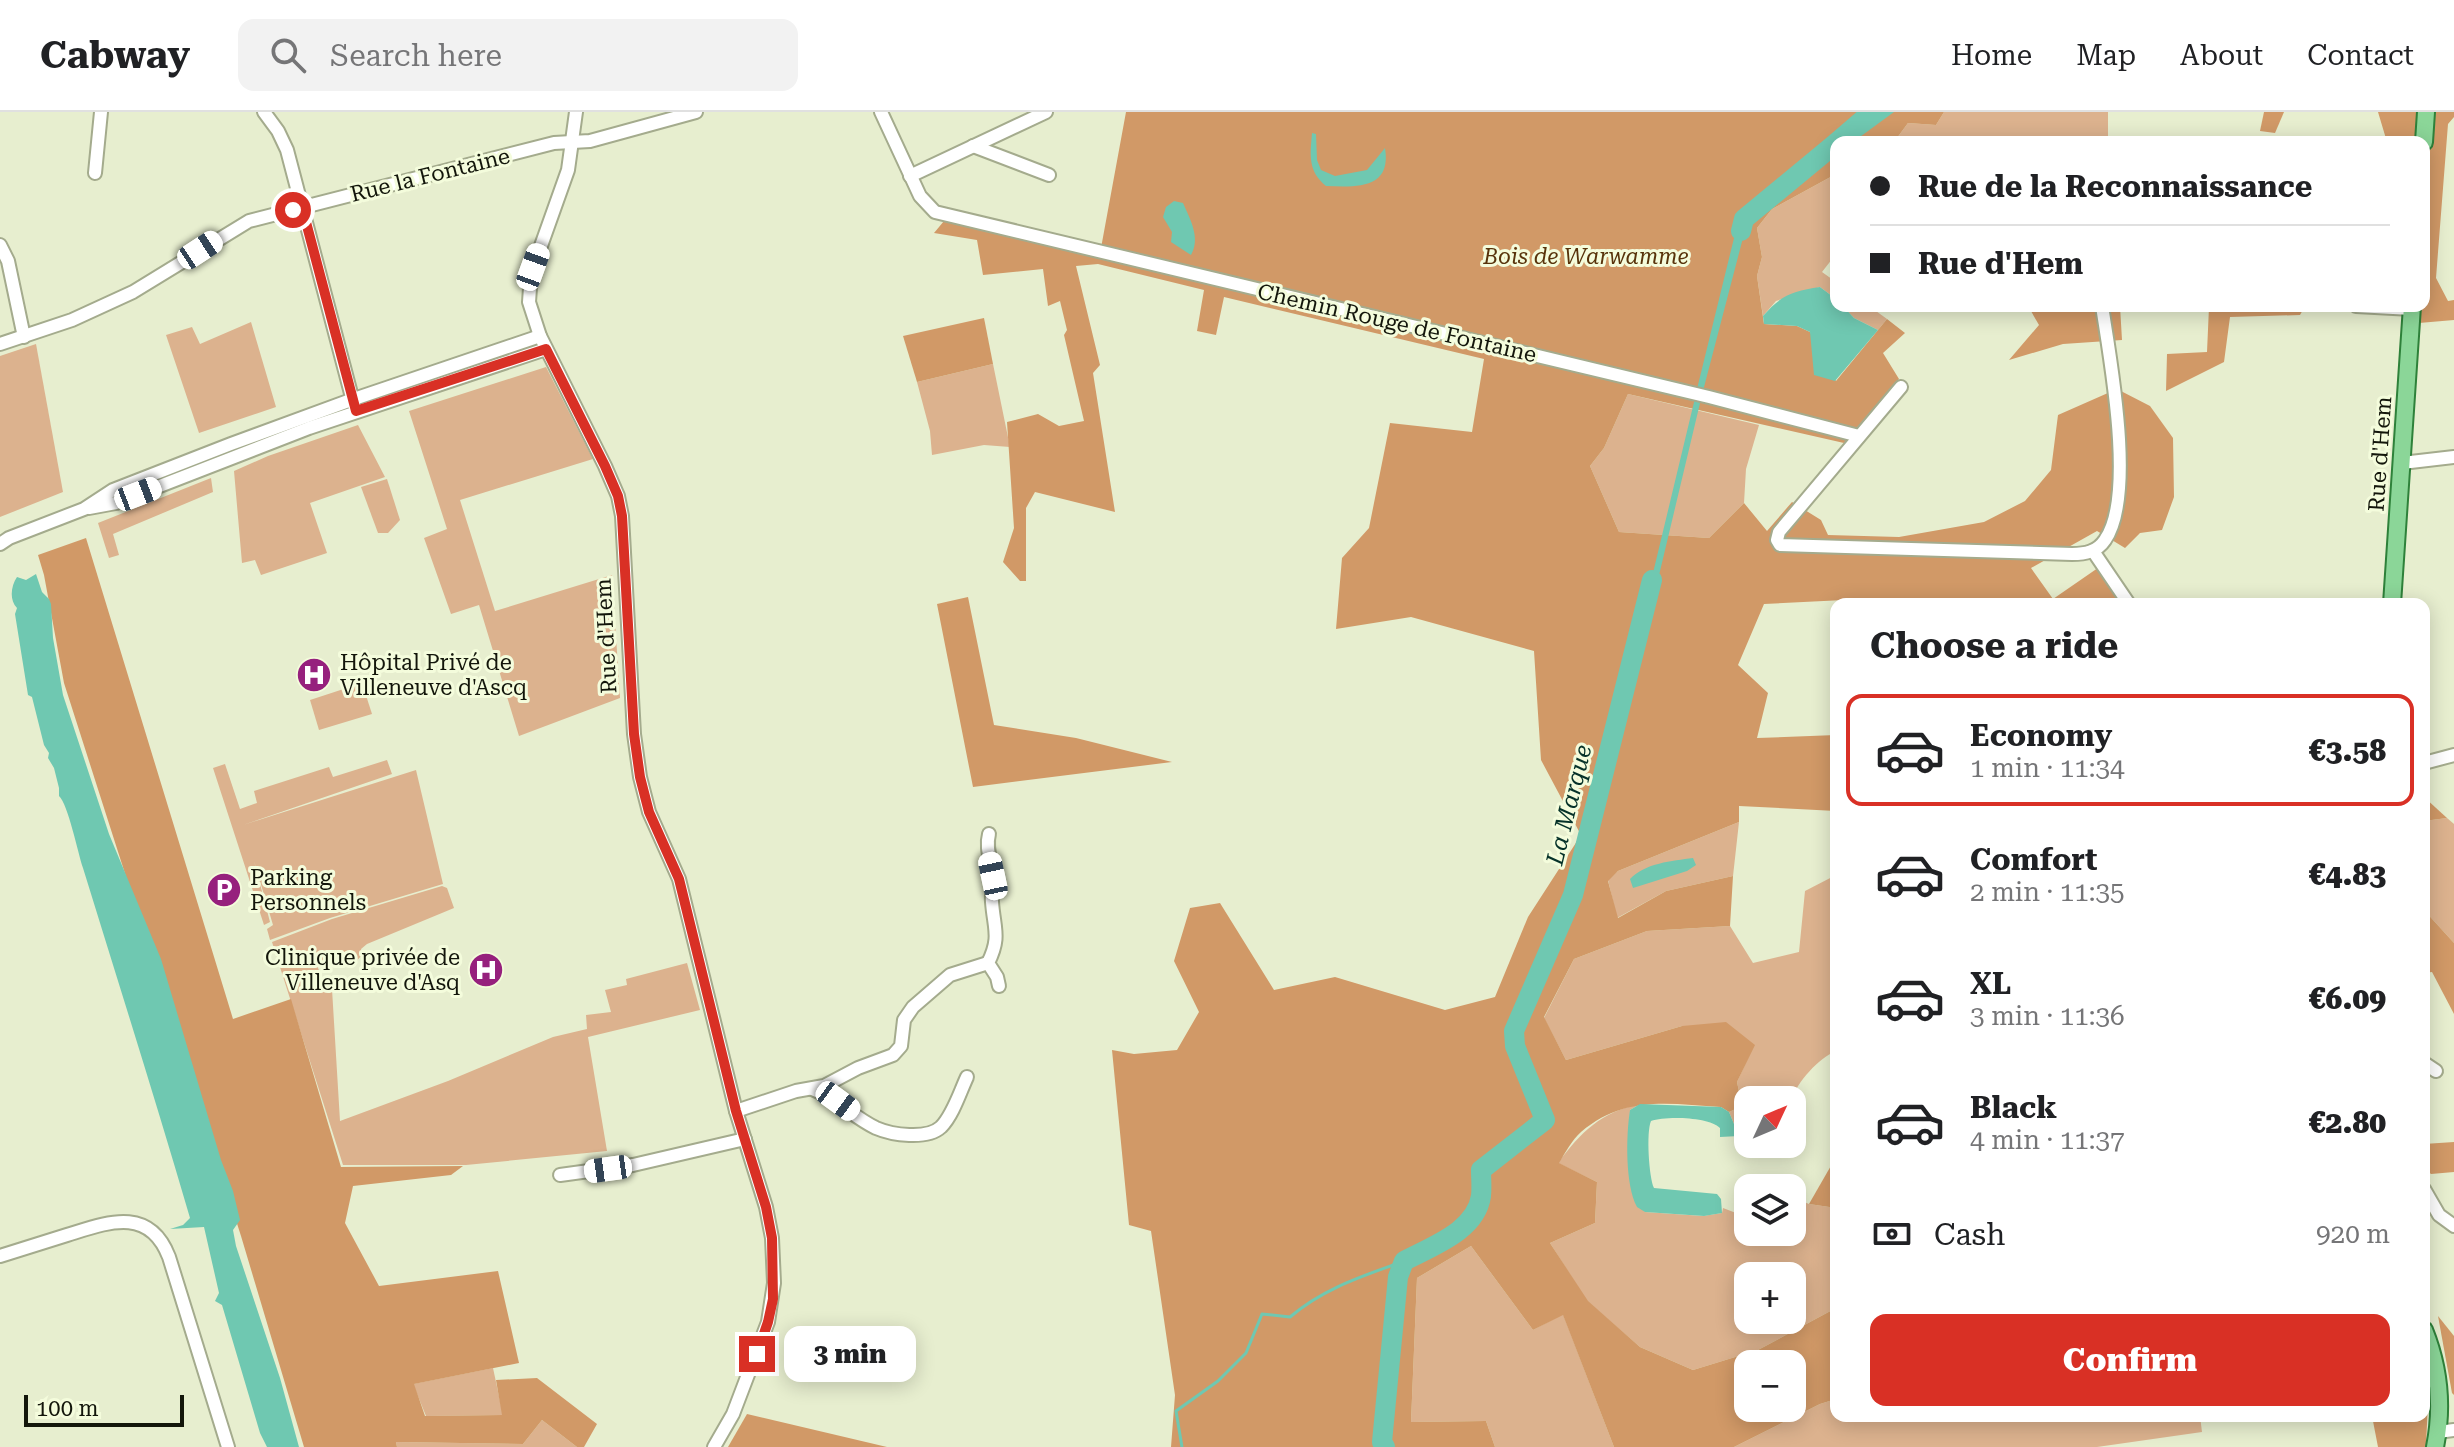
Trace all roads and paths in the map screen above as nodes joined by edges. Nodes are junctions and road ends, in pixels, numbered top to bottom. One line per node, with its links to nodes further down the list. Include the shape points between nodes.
1 (101, 112): 11 (street)
2 (264, 112): 14 (street, via 283,140)
3 (576, 112): 9 (street, Rue d'Hem)
4 (696, 112): 9 (street, Rue la Fontaine)
5 (881, 112): 13 (street)
6 (1046, 112): 10 (street)
7 (2426, 112): 8 (main road)
8 (2424, 136)
9 (573, 141): 14 (street, Rue la Fontaine); 18 (street, Rue d'Hem, via 566,178 529,281 530,309)
10 (973, 146): 12 (street); 13 (street)
11 (95, 173)
12 (1049, 175)
13 (910, 176): 24 (street, Chemin Rouge de Fontaine, via 935,212)
14 (302, 207): 19 (street, Rue la Fontaine, via 243,223 133,292); 23 (street)
15 (0, 245): 19 (street)
16 (2103, 312): 28 (street, via 2121,474 2110,530)
17 (2412, 312): 26 (main road, Rue d'Hem)
18 (540, 336): 21 (street, Rue d'Hem); 23 (street)
19 (24, 337): 20 (street, Rue la Fontaine)
20 (0, 344)
21 (546, 349): 23 (street); 40 (street, Rue d'Hem, via 618,496 640,777 649,812 679,879)
22 (1901, 387): 24 (street)
23 (354, 406): 27 (street, via 116,503 84,509)
24 (1859, 436): 28 (street, via 1779,532 1780,545)
25 (2454, 457): 26 (street)
26 (2402, 463): 30 (main road, Rue d'Hem)
27 (3, 540)
28 (2093, 551): 29 (street)
29 (2125, 598)
30 (2392, 598)
31 (2454, 755): 32 (street)
32 (2430, 761)
33 (989, 834): 34 (street, via 997,933)
34 (988, 963): 35 (street); 39 (street, via 950,975 913,1007 893,1055)
35 (999, 986)
36 (2430, 1067): 37 (street)
37 (2436, 1071)
38 (967, 1077): 39 (street, via 945,1123 920,1134 877,1128)
39 (812, 1089): 40 (street)
40 (736, 1111): 41 (street, Rue d'Hem)
41 (745, 1139): 42 (street, via 633,1165); 49 (street, Rue d'Hem, via 772,1238 773,1299 753,1366)
42 (560, 1175)
43 (2430, 1199): 44 (street)
44 (2454, 1226)
45 (0, 1256): 48 (street, via 112,1221 133,1222 154,1233 169,1257)
46 (2430, 1347): 47 (main road)
47 (2442, 1437)
48 (228, 1447)
49 (714, 1447)

